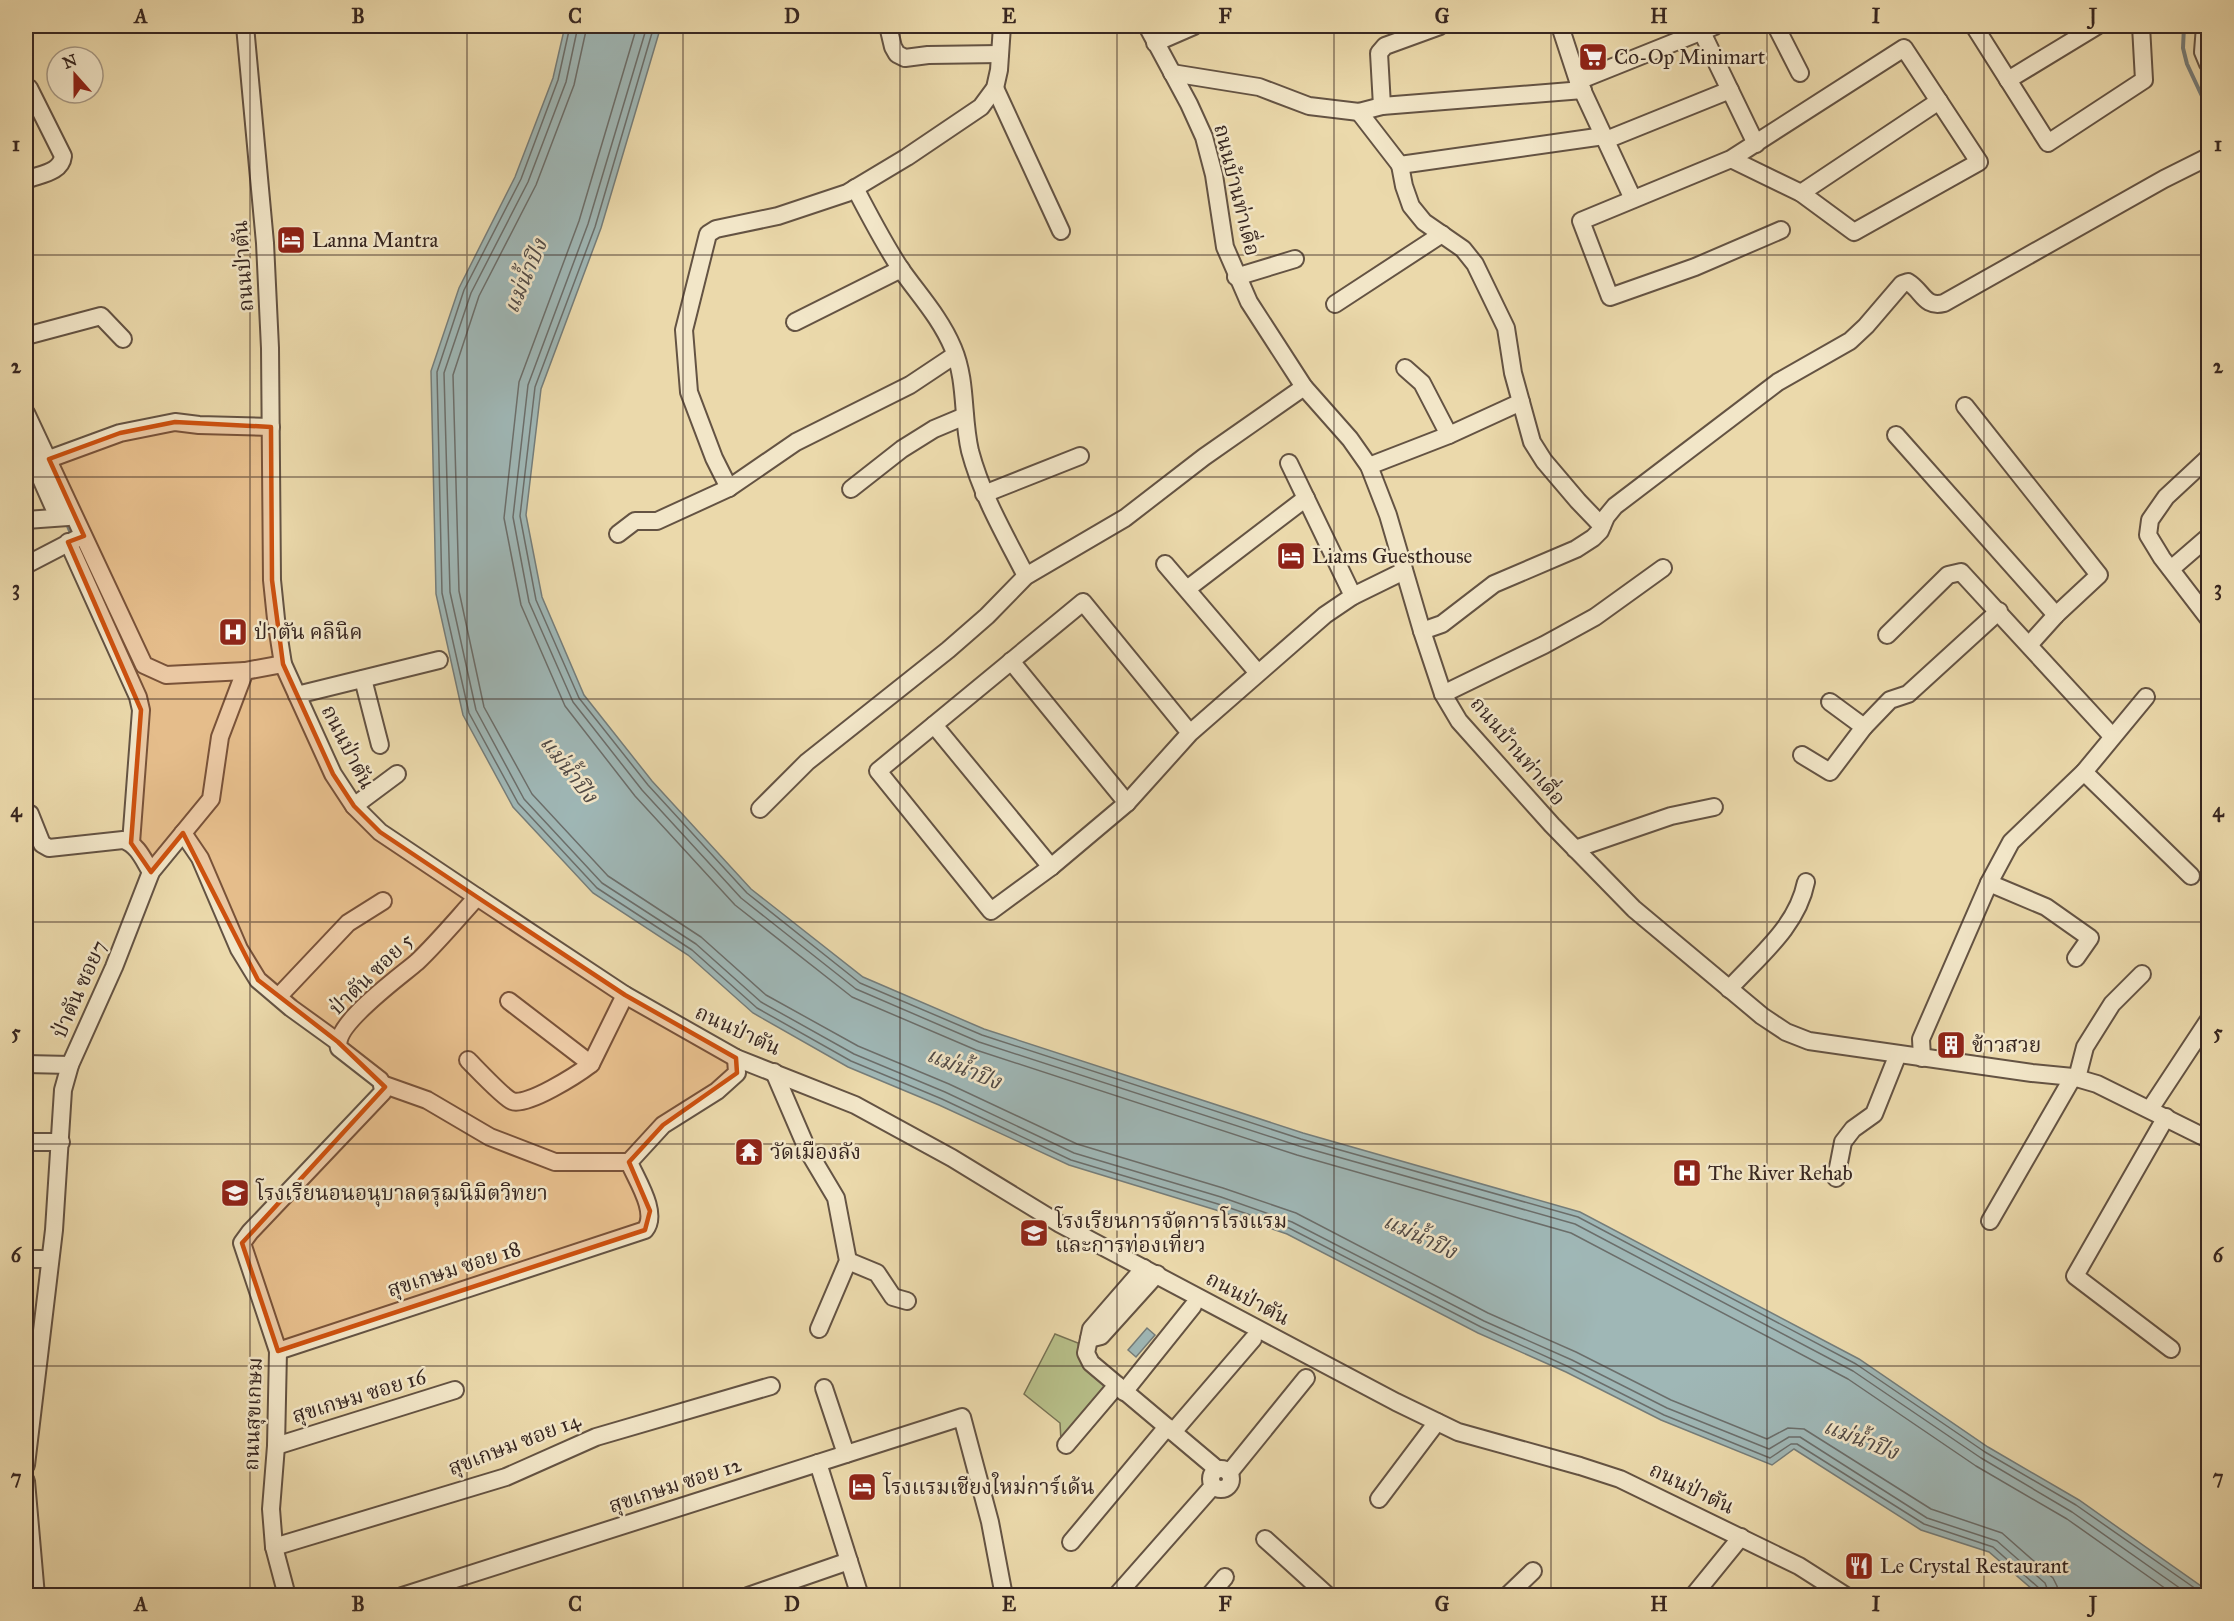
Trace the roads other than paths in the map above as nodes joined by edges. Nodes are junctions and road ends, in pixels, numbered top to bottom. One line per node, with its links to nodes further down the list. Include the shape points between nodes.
1 (245, 26): 53 (street, ถนนป่าตัน, via 265,243)
2 (888, 26): 15 (street, via 893,47 905,58)
3 (1002, 26): 15 (street)
4 (1147, 26): 14 (street, ถนนบ้านท่าเดื่อ)
5 (1194, 26): 14 (street)
6 (1440, 26): 25 (street, via 1385,46 1379,53)
7 (1560, 26): 20 (street)
8 (1974, 26): 19 (street)
9 (2097, 26): 19 (street)
10 (2141, 26): 19 (street, via 2144,80 2048,143)
11 (2205, 26): 16 (street)
12 (1705, 27): 20 (street); 23 (street)
13 (1782, 27): 18 (street)
14 (1155, 43): 17 (street, ถนนบ้านท่าเดื่อ)
15 (1000, 54): 22 (street)
16 (2207, 55)
17 (1172, 73): 26 (street, via 1258,87 1309,106); 41 (street, ถนนบ้านท่าเดื่อ, via 1204,137 1225,247)
18 (1800, 73)
19 (2008, 80)
20 (1581, 85): 25 (street); 27 (street)
21 (26, 87): 32 (street, via 63,156 57,168)
22 (995, 88): 33 (street, via 981,107); 37 (street)
23 (1730, 90): 27 (street); 28 (street)
24 (1939, 102): 28 (street, via 1904,48); 34 (street); 34 (street, via 1979,162 1854,232)
25 (1382, 106): 26 (street)
26 (1359, 112): 31 (street)
27 (1605, 138): 31 (street); 35 (street)
28 (1755, 144): 30 (street)
29 (2206, 158): 67 (street, via 1944,303 1928,302 1913,285 1902,284 1850,341 1778,382 1615,506)
30 (1731, 159): 34 (street); 35 (street)
31 (1400, 165): 38 (street, via 1411,206 1424,222)
32 (26, 180)
33 (855, 188): 40 (street); 61 (street, via 778,216 708,234 684,330 689,392)
34 (1801, 194)
35 (1633, 200): 36 (street, via 1581,220 1610,297 1695,267)
36 (1781, 230)
37 (1061, 231)
38 (1442, 234): 42 (street); 49 (street, via 1463,249 1474,264 1506,328)
39 (1295, 259): 41 (street)
40 (901, 268): 43 (street); 46 (street, via 935,314)
41 (1236, 277): 48 (street, ถนนบ้านท่าเดื่อ)
42 (1335, 304)
43 (795, 322)
44 (26, 336): 45 (street, via 101,316)
45 (123, 339)
46 (955, 355): 52 (street, via 962,379); 61 (street, via 910,386 796,442)
47 (1405, 368): 54 (street, via 1422,383)
48 (1304, 387): 60 (street, ถนนบ้านท่าเดื่อ); 76 (street, via 1125,518)
49 (1519, 395): 54 (street); 67 (street, via 1532,442)
50 (1965, 406): 82 (street, via 2099,576)
51 (26, 412): 56 (street)
52 (965, 416): 62 (street, via 902,449); 63 (street, via 970,450)
53 (271, 427): 56 (street, via 175,422); 89 (street, ถนนป่าตัน, via 272,580)
54 (1449, 435): 60 (street)
55 (1896, 435): 82 (street)
56 (36, 455): 65 (street)
57 (1080, 456): 63 (street)
58 (2208, 458): 74 (street, via 2166,497 2150,520 2148,535)
59 (1289, 463): 64 (street)
60 (1369, 466): 75 (street, ถนนบ้านท่าเดื่อ)
61 (729, 488): 68 (street, via 657,521 635,521)
62 (850, 489)
63 (984, 494): 76 (street)
64 (1306, 498): 78 (street); 80 (street)
65 (66, 517): 66 (street); 70 (street)
66 (26, 520)
67 (1602, 526): 84 (street, via 1593,538 1576,549 1494,584 1442,624)
68 (618, 534)
69 (2208, 537): 74 (street)
70 (76, 539): 72 (street); 77 (street); 79 (street)
71 (1166, 564): 78 (street)
72 (26, 565)
73 (1663, 568): 95 (street, via 1596,617)
74 (2171, 570): 83 (street)
75 (1404, 571): 80 (street); 84 (street, ถนนบ้านท่าเดื่อ)
76 (1026, 576): 110 (street, via 948,650 807,762)
77 (106, 584): 79 (street); 90 (street)
78 (1187, 589): 92 (street)
79 (91, 592): 93 (street)
80 (1353, 596): 92 (street)
81 (1999, 611): 85 (street, via 1961,572 1948,575); 86 (street); 100 (street, via 1908,694 1890,700)
82 (2056, 615): 86 (street)
83 (2208, 618)
84 (1422, 631): 95 (street, ถนนบ้านท่าเดื่อ)
85 (1887, 635)
86 (2029, 645): 102 (street)
87 (439, 660): 94 (street)
88 (1011, 661): 99 (street); 101 (street, via 1083,602); 107 (street)
89 (283, 664): 91 (street); 96 (street, ถนนป่าตัน)
90 (144, 665): 91 (street, via 166,675); 93 (street)
91 (245, 670): 112 (street, ป่าตัน ซอย7, via 220,737 211,799)
92 (1258, 673): 101 (street)
93 (127, 674): 113 (street, via 141,710)
94 (363, 679): 96 (street); 103 (street)
95 (1443, 694): 114 (street, ถนนบ้านท่าเดื่อ, via 1459,721)
96 (297, 695): 108 (street, ถนนป่าตัน, via 333,774)
97 (2146, 697): 102 (street)
98 (1830, 702): 100 (street)
99 (934, 725): 115 (street); 115 (street, via 878,771 992,911)
100 (1864, 727): 104 (street, via 1830,772)
101 (1190, 733): 107 (street)
102 (2112, 736): 105 (street)
103 (380, 745)
104 (1802, 755)
105 (2084, 772): 117 (street); 119 (street, via 2011,842)
106 (397, 774): 108 (street)
107 (1127, 803): 115 (street)
108 (354, 806): 120 (street, ถนนป่าตัน, via 380,832)
109 (1714, 807): 114 (street, via 1671,816)
110 (760, 809)
111 (26, 813): 113 (street, via 30,814 42,844 49,848 123,840)
112 (183, 833): 116 (street, ป่าตัน ซอย7); 126 (street, via 200,858 239,949 258,980)
113 (131, 843): 116 (street)
114 (1575, 849): 124 (street, ถนนบ้านท่าเดื่อ, via 1634,909)
115 (1051, 867)
116 (151, 872): 136 (street, ป่าตัน ซอย7)
117 (2191, 876)
118 (1806, 882): 124 (street, via 1803,900 1788,925)
119 (1989, 883): 122 (street, via 2046,907 2090,938); 132 (street, via 1921,1039)
120 (477, 897): 125 (street, ถนนป่าตัน); 129 (street, ป่าตัน ซอย 5, via 418,961 371,999)
121 (383, 902): 126 (street, via 348,923)
122 (2076, 957)
123 (2142, 974): 138 (street, via 2112,1004 2085,1047)
124 (1729, 989): 130 (street, ถนนบ้านท่าเดื่อ, via 1778,1027 1809,1041)
125 (625, 995): 131 (street, ถนนป่าตัน); 135 (street)
126 (279, 996): 129 (street)
127 (509, 1001): 135 (street)
128 (2208, 1021): 140 (street)
129 (338, 1042): 139 (street, ป่าตัน ซอย 5, via 339,1048)
130 (1898, 1054): 132 (street, ถนนบ้านท่าเดื่อ); 146 (street, via 1874,1114 1853,1129 1844,1142)
131 (736, 1058): 137 (street, ถนนป่าตัน); 145 (street, via 738,1073 663,1125)
132 (1922, 1058): 138 (street, ถนนบ้านท่าเดื่อ)
133 (468, 1060): 135 (street, via 511,1101 522,1102 574,1077)
134 (26, 1064): 136 (street)
135 (591, 1064)
136 (70, 1065): 144 (street, ป่าตัน ซอย7, via 63,1090)
137 (774, 1071): 150 (street, via 808,1151 836,1198); 151 (street, ถนนป่าตัน, via 855,1105 1060,1224)
138 (2075, 1077): 140 (street, ถนนบ้านท่าเดื่อ); 147 (street)
139 (381, 1082): 145 (street, ป่าตัน ซอย 5, via 427,1100 490,1137 555,1162); 157 (street, ถนนสุขเกษม, via 381,1096 242,1243)
140 (2150, 1109): 141 (street, ถนนบ้านท่าเดื่อ)
141 (2166, 1117): 142 (street, ถนนบ้านท่าเดื่อ); 156 (street, via 2075,1276)
142 (2208, 1138)
143 (26, 1142): 144 (street)
144 (61, 1142): 148 (street, ป่าตัน ซอย7)
145 (629, 1162): 157 (street, สุขเกษม ซอย 18, via 650,1211 650,1223 645,1230)
146 (1836, 1179)
147 (1990, 1221)
148 (50, 1258): 149 (street); 163 (street, ป่าตัน ซอย7)
149 (26, 1259)
150 (848, 1261): 152 (street, via 877,1273 893,1297); 154 (street)
151 (1150, 1271): 161 (street, via 1091,1329 1086,1353 1091,1363); 164 (street, ถนนป่าตัน)
152 (907, 1300)
153 (1194, 1306): 161 (street)
154 (819, 1329)
155 (1253, 1339): 165 (street)
156 (2171, 1349)
157 (278, 1351): 167 (street, ถนนสุขเกษม)
158 (1305, 1378): 171 (street)
159 (771, 1386): 177 (street, สุขเกษม ซอย 14, via 596,1437 506,1477)
160 (824, 1388): 168 (street)
161 (1120, 1388): 165 (street); 166 (street)
162 (455, 1390): 167 (street, สุขเกษม ซอย 16)
163 (28, 1419): 170 (street, ป่าตัน ซอย7)
164 (1437, 1422): 173 (street); 174 (street, ถนนป่าตัน, via 1620,1479)
165 (1170, 1430): 171 (street); 176 (street)
166 (1066, 1445)
167 (276, 1446): 177 (street, ถนนสุขเกษม, via 271,1509)
168 (846, 1454): 169 (street, สุขเกษม ซอย 12); 186 (street, สุขเกษม ซอย 12, via 962,1417 990,1522)
169 (818, 1463): 178 (street); 183 (street, สุขเกษม ซอย 12)
170 (26, 1465)
171 (1223, 1471): 187 (street, via 1231,1477 1229,1486 1220,1490 1213,1486)
172 (26, 1481): 181 (street)
173 (1379, 1499)
174 (1741, 1537): 191 (street); 192 (street, ถนนป่าตัน, via 1799,1566)
175 (1265, 1539): 189 (street)
176 (1071, 1542)
177 (274, 1547): 182 (street, ถนนสุขเกษม)
178 (849, 1561): 184 (street); 185 (street)
179 (1533, 1571): 190 (street)
180 (1225, 1577): 188 (street)
181 (32, 1590)
182 (287, 1596)
183 (402, 1596)
184 (748, 1596)
185 (860, 1596)
186 (1004, 1596)
187 (1116, 1596)
188 (1209, 1596)
189 (1328, 1596)
190 (1508, 1596)
191 (1693, 1596)
192 (1846, 1596)

